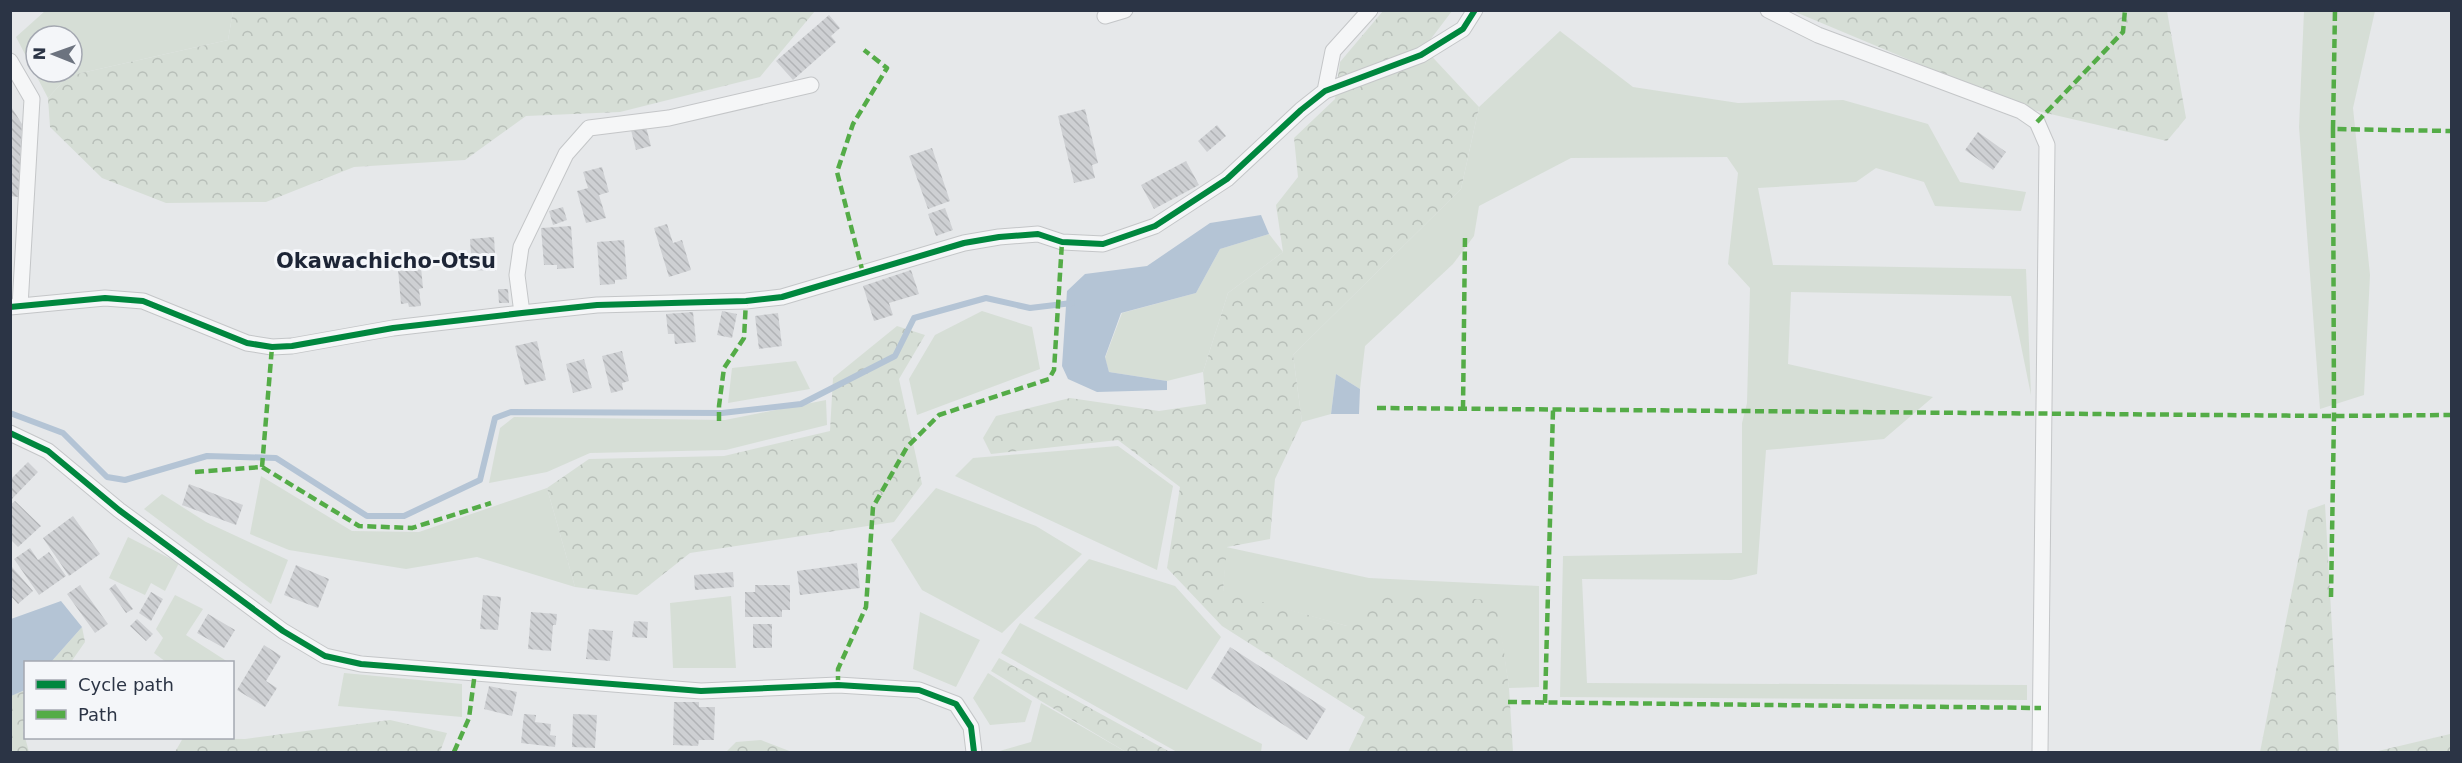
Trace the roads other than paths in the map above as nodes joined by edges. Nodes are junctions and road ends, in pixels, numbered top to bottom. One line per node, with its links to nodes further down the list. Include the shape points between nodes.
1 (1125, 10): 5 (street)
2 (1370, 10): 8 (street, via 1333,51)
3 (1475, 10): 8 (street, via 1463,29 1421,55)
4 (1768, 10): 13 (street, via 1818,35 2020,111 2037,122 2047,145)
5 (1105, 16)
6 (10, 61): 9 (street, via 32,99)
7 (811, 85): 10 (street, via 669,118 589,128 566,154 521,247 517,275)
8 (1325, 91): 10 (street, via 1227,179 1155,226 1102,244 1062,242 1038,234 999,237 964,243 782,297 597,305)
9 (15, 307): 10 (street, via 105,298 143,301 247,343 272,347)
10 (522, 313)
11 (10, 433): 12 (street, via 48,451 119,510 284,631 325,656 361,664 701,691 838,685 919,690 956,704 971,727)
12 (974, 753)
13 (2040, 753)

